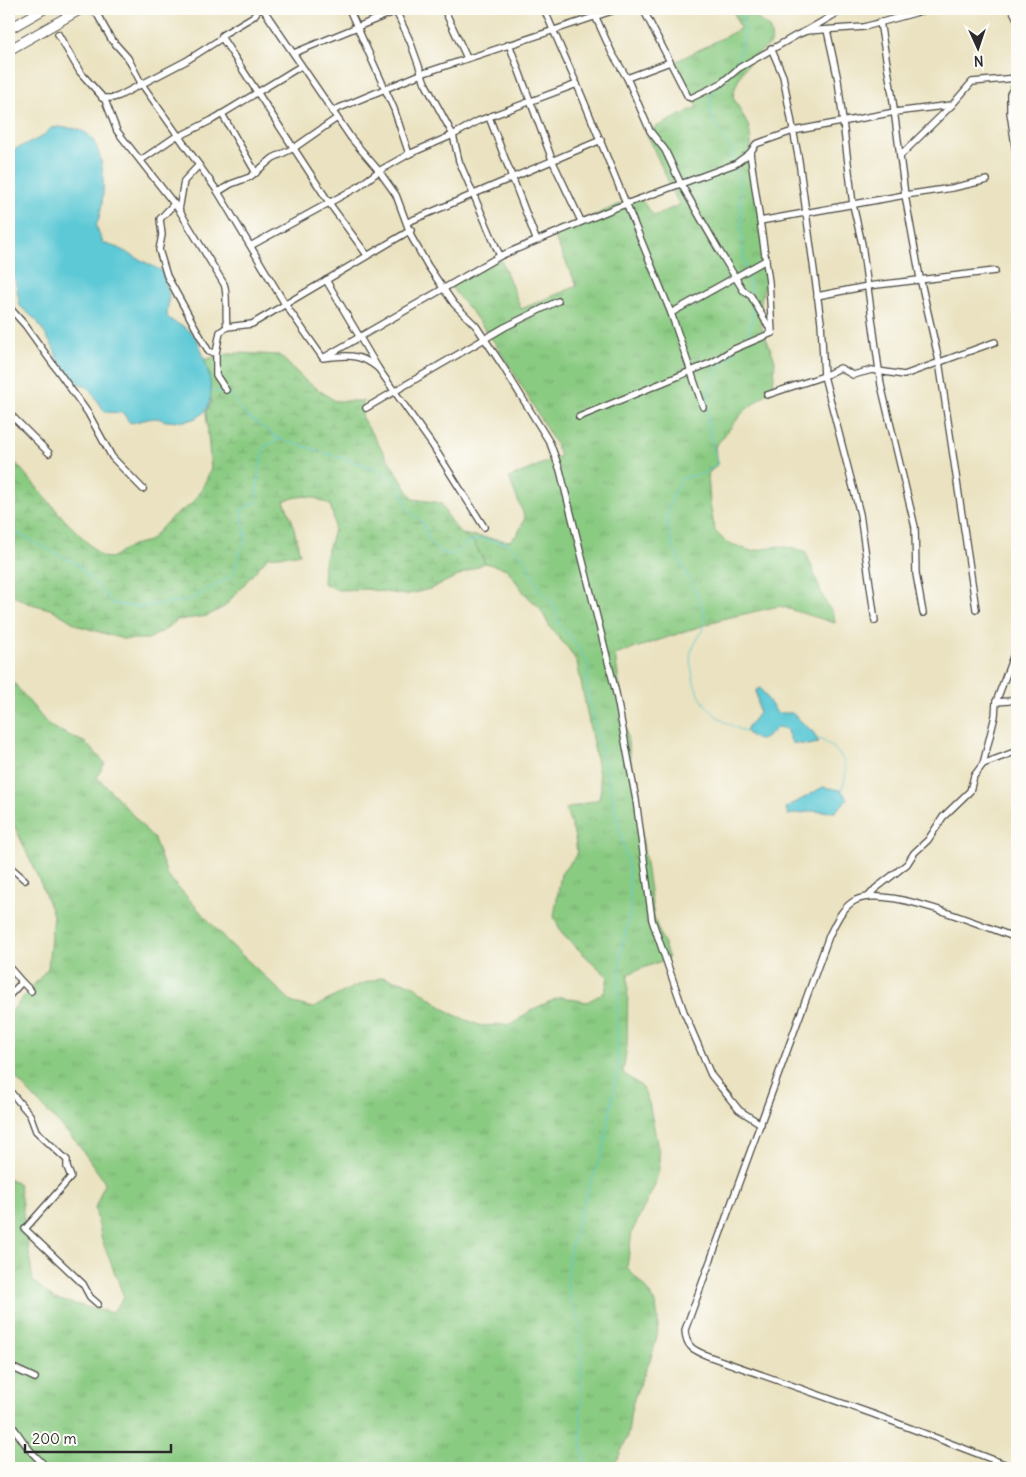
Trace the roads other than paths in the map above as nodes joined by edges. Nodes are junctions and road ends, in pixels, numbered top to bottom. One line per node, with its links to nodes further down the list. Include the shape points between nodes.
1 (13, 9): 17 (street)
2 (44, 9): 23 (highway)
3 (81, 9): 30 (highway)
4 (90, 9): 38 (street, via 128,58)
5 (259, 9): 27 (street)
6 (264, 9): 31 (street)
7 (349, 9): 21 (street)
8 (444, 9): 32 (street)
9 (544, 9): 22 (street)
10 (592, 9): 18 (street)
11 (618, 9): 18 (street)
12 (643, 9): 33 (street)
13 (844, 9): 25 (street)
14 (928, 9): 20 (street)
15 (1012, 9): 19 (street)
16 (397, 10): 21 (street); 35 (street)
17 (9, 11)
18 (596, 16): 22 (street); 36 (street)
19 (1017, 19)
20 (880, 22): 24 (street, via 864,27); 47 (street)
21 (358, 28): 31 (street, via 320,40); 41 (street)
22 (553, 29): 28 (street); 40 (street)
23 (9, 30)
24 (827, 30): 25 (street); 51 (street)
25 (806, 31): 29 (street)
26 (58, 34): 43 (street, via 80,72)
27 (222, 38): 38 (street, via 186,61); 42 (street)
28 (509, 44): 32 (street); 44 (street)
29 (771, 48): 33 (street, via 720,84 691,98); 52 (street, via 783,76)
30 (9, 50)
31 (294, 53): 34 (street)
32 (467, 58): 35 (street)
33 (670, 62): 36 (street)
34 (301, 66): 42 (street); 46 (street)
35 (421, 74): 41 (street); 53 (street)
36 (627, 78): 68 (street, via 650,131 665,150)
37 (1017, 78): 45 (street, via 972,82)
38 (141, 83): 43 (street, via 113,98); 54 (street)
39 (1017, 83): 60 (street, via 1010,94)
40 (577, 84): 44 (street); 55 (street)
41 (385, 88): 46 (street); 58 (street)
42 (258, 92): 48 (street); 56 (street)
43 (102, 98): 61 (street, via 117,131)
44 (531, 100): 49 (street); 62 (street)
45 (952, 105): 47 (street); 59 (street)
46 (332, 111): 50 (street)
47 (895, 112): 51 (street); 59 (street)
48 (222, 114): 54 (street); 65 (street)
49 (489, 117): 53 (street); 66 (street)
50 (337, 118): 56 (street); 64 (street)
51 (843, 122): 52 (street); 75 (street)
52 (793, 131): 57 (street, via 756,144); 77 (street)
53 (453, 135): 58 (street); 71 (street)
54 (179, 136): 61 (street); 63 (street)
55 (601, 140): 62 (street); 74 (street)
56 (294, 148): 65 (street, via 272,158); 72 (street)
57 (750, 153): 68 (street, via 735,164); 78 (street)
58 (409, 154): 64 (street)
59 (900, 156): 70 (street)
60 (1017, 159)
61 (141, 160): 73 (street)
62 (553, 162): 66 (street); 80 (street)
63 (199, 165): 69 (street); 76 (street, via 184,181)
64 (379, 171): 72 (street, via 358,187); 79 (street, via 396,195)
65 (256, 173): 69 (street)
66 (512, 178): 71 (street); 82 (street)
67 (987, 180): 70 (street)
68 (681, 184): 74 (street); 88 (street)
69 (218, 192): 83 (street)
70 (906, 194): 75 (street); 89 (street)
71 (474, 195): 79 (street); 85 (street)
72 (329, 202): 83 (street); 84 (street)
73 (174, 204): 76 (street); 103 (street, via 160,219 159,250 170,285 200,339 209,352)
74 (626, 204): 80 (street); 97 (street)
75 (853, 205): 77 (street); 91 (street)
76 (179, 210): 98 (street, via 226,288 224,312)
77 (807, 214): 78 (street); 93 (street)
78 (760, 221): 86 (street)
79 (408, 222): 81 (street)
80 (581, 222): 82 (street)
81 (411, 230): 84 (street); 92 (street, via 412,238)
82 (536, 239): 85 (street)
83 (252, 245): 95 (street)
84 (366, 255): 90 (street)
85 (500, 256): 92 (street)
86 (766, 260): 88 (street); 99 (street)
87 (995, 270): 89 (street)
88 (735, 276): 97 (street); 99 (street, via 751,296)
89 (920, 278): 91 (street); 105 (street)
90 (326, 280): 95 (street); 100 (street)
91 (868, 286): 93 (street); 107 (street)
92 (443, 288): 100 (street); 101 (street)
93 (817, 296): 109 (street)
94 (558, 301): 101 (street)
95 (286, 304): 98 (street, via 252,324); 104 (street)
96 (9, 307): 118 (street, via 88,413 112,457)
97 (671, 313): 108 (street)
98 (227, 327): 103 (street, via 219,334)
99 (772, 333): 108 (street)
100 (360, 337): 104 (street); 106 (street)
101 (485, 340): 111 (street); 137 (street, via 550,443 560,470 616,693 636,800 652,920 660,946 711,1074 739,1110)
102 (995, 342): 105 (street)
103 (216, 353): 110 (street, via 216,375)
104 (323, 358): 106 (street, via 365,358)
105 (939, 361): 107 (street, via 904,375); 120 (street)
106 (378, 368): 111 (street)
107 (880, 370): 109 (street, via 853,375 840,368); 121 (street, via 893,441 915,527 916,574)
108 (690, 371): 113 (street); 116 (street)
109 (824, 376): 112 (street); 122 (street, via 860,514)
110 (226, 390)
111 (393, 391): 114 (street); 119 (street, via 433,446)
112 (767, 395)
113 (703, 407)
114 (366, 408)
115 (9, 413): 117 (street)
116 (580, 417)
117 (49, 453)
118 (143, 489)
119 (484, 527)
120 (976, 610)
121 (923, 613)
122 (875, 621)
123 (1017, 646): 125 (street)
124 (1017, 698): 125 (street)
125 (996, 702): 127 (street)
126 (1017, 751): 127 (street)
127 (983, 764): 130 (street, via 974,776 970,791 943,817 928,840 907,864)
128 (9, 866): 129 (street)
129 (25, 880)
130 (868, 897): 131 (street, via 905,900); 137 (street, via 857,900 840,914 829,936)
131 (1017, 938)
132 (9, 967): 133 (street)
133 (22, 982): 134 (street); 135 (street)
134 (31, 991)
135 (9, 996)
136 (9, 1090): 138 (street, via 30,1115 36,1131 67,1160 71,1177 25,1229 83,1284)
137 (761, 1124): 143 (street, via 685,1330 688,1345 708,1356)
138 (98, 1304)
139 (9, 1366): 140 (street)
140 (35, 1378)
141 (9, 1423): 142 (street)
142 (47, 1468)
143 (1015, 1468)

